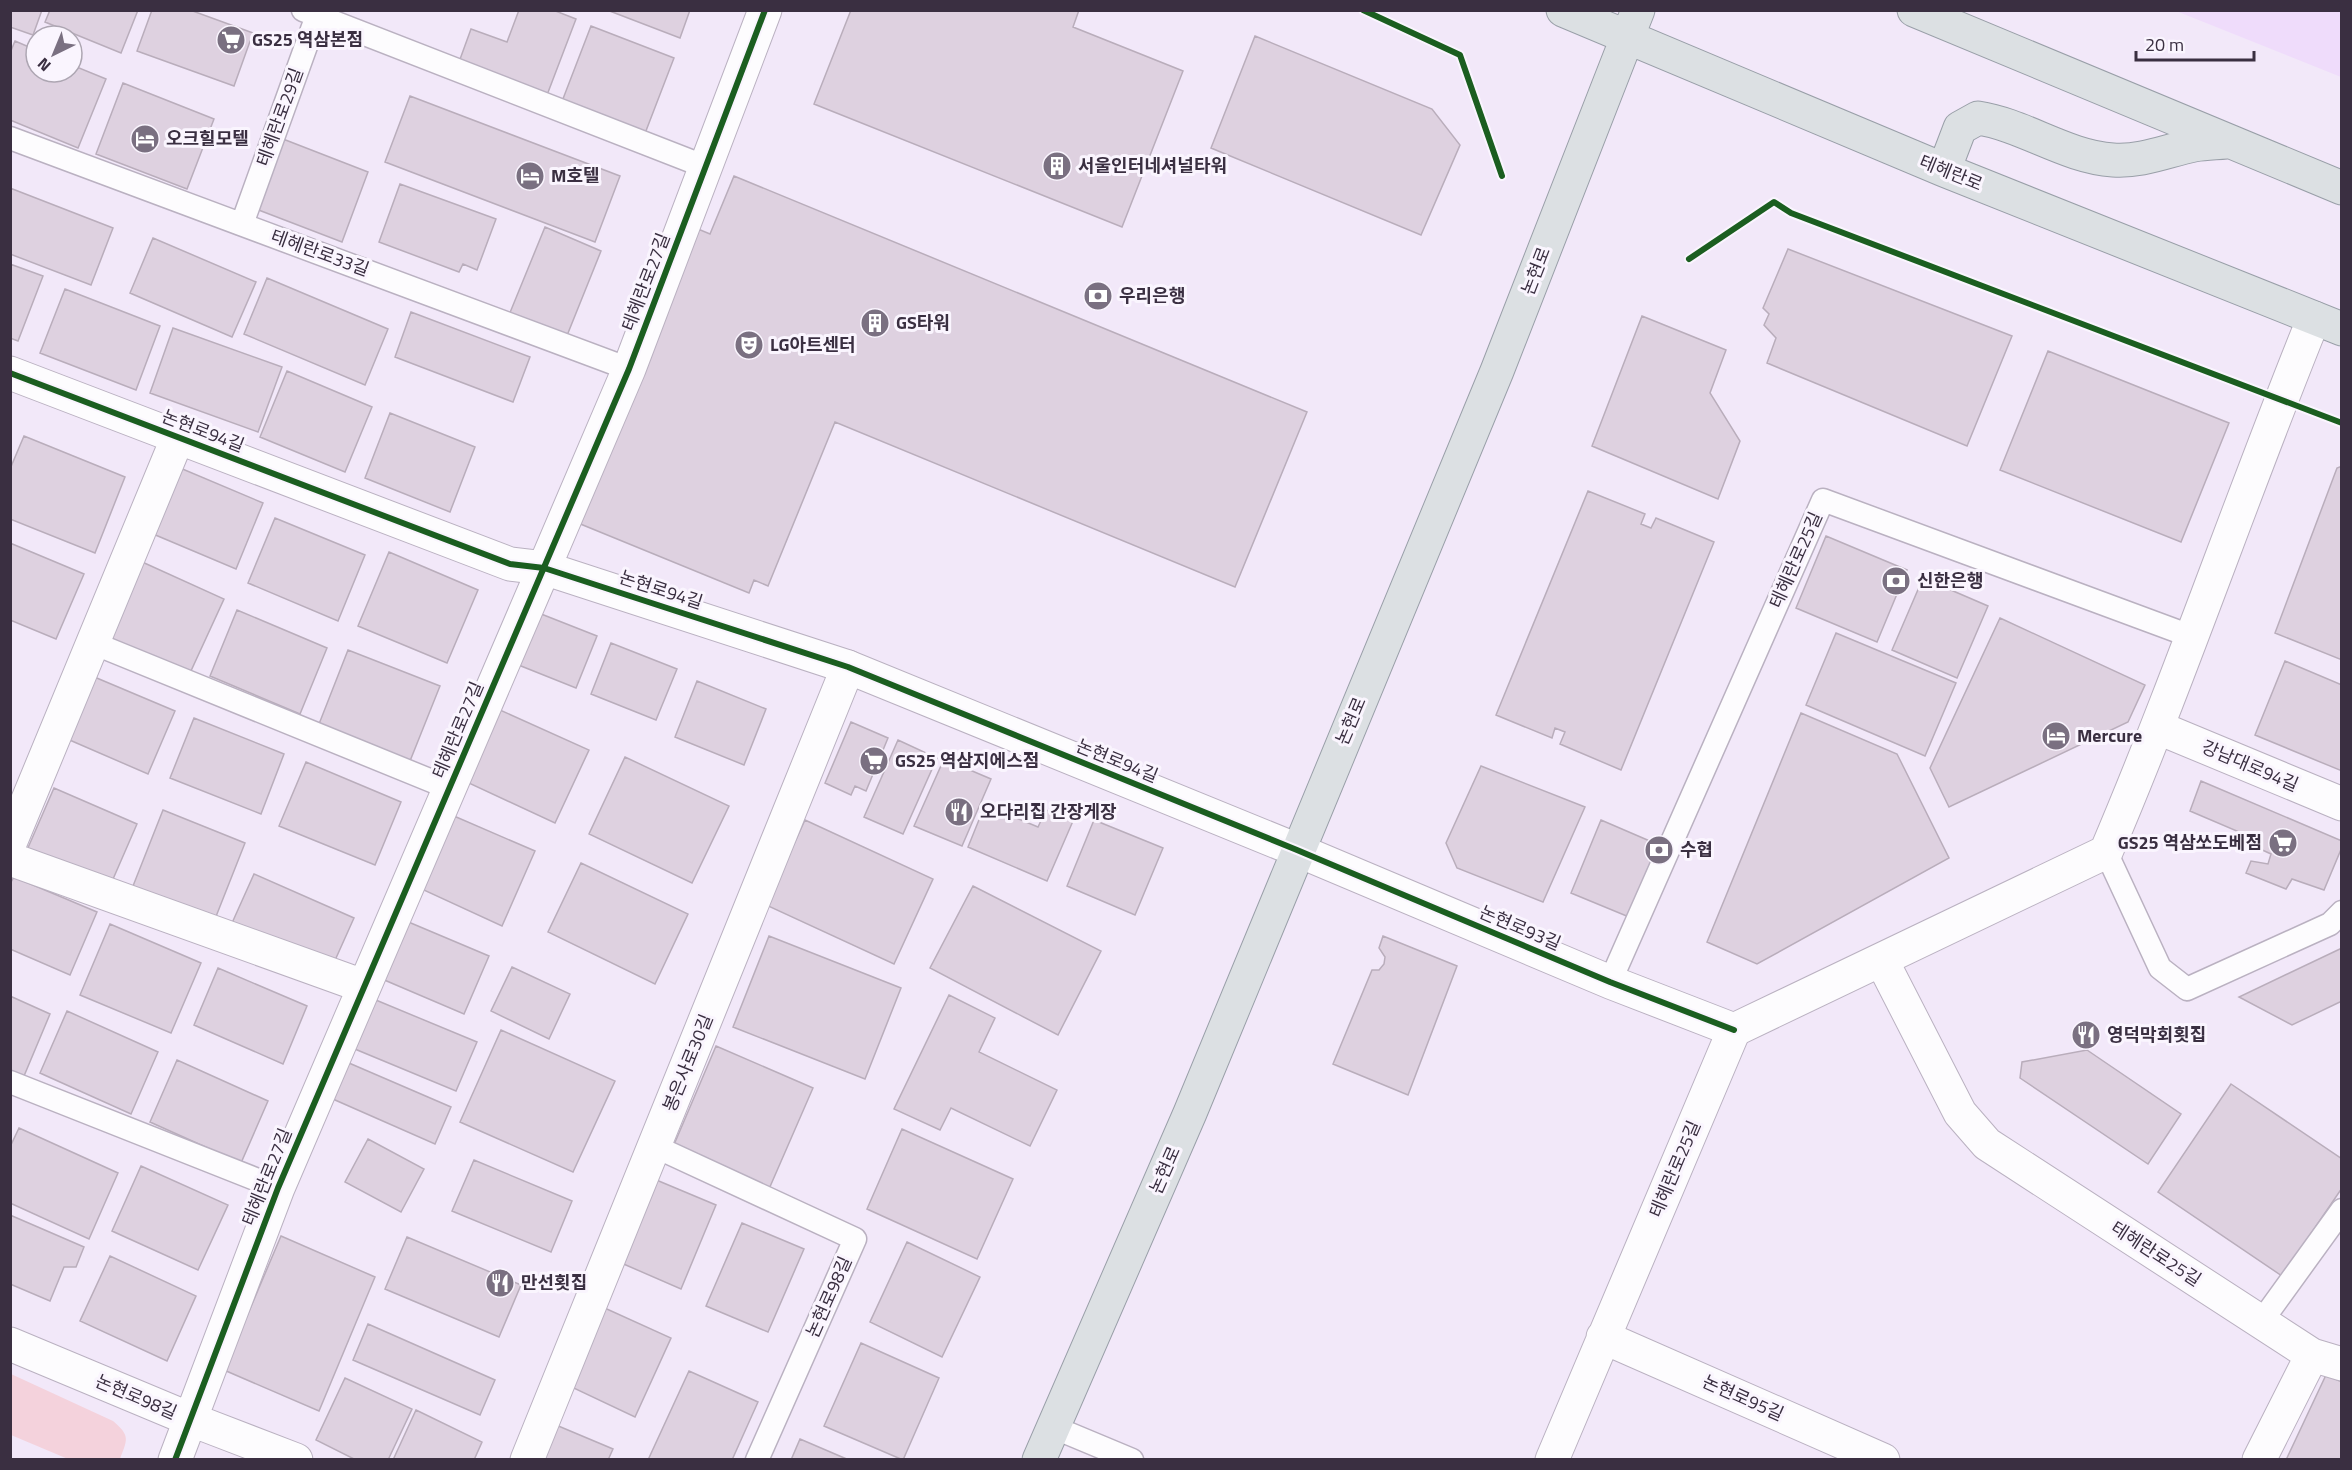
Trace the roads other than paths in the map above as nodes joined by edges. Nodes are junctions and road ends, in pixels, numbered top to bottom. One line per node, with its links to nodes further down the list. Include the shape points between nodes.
1 (765, 10): 8 (street, 테헤란로27길)
2 (1563, 10): 5 (main road, 테헤란로)
3 (1914, 10): 7 (main road)
4 (313, 12): 8 (lane); 11 (lane, 테헤란로29길)
5 (1632, 24): 9 (main road, 테헤란로); 24 (main road, 논현로, via 1497,371)
6 (10, 138): 11 (lane, 테헤란로33길)
7 (2228, 142): 9 (main road, via 2196,144 2149,158 2112,160 1978,118 1960,128); 10 (main road)
8 (706, 167): 13 (street, 테헤란로27길)
9 (1944, 170): 12 (main road, 테헤란로)
10 (2342, 188)
11 (242, 224): 13 (lane, 테헤란로33길)
12 (2328, 323): 17 (street)
13 (629, 369): 16 (street, 테헤란로27길)
14 (10, 373): 15 (street, 논현로94길)
15 (178, 437): 16 (street, 논현로94길, via 510,564); 18 (street, 논현로94길)
16 (544, 568): 19 (street, 논현로94길); 21 (street, 테헤란로27길)
17 (2193, 637): 20 (street); 29 (lane, 테헤란로25길, via 1823,500)
18 (93, 643): 21 (lane, 테헤란로27길); 23 (street, 논현로94길)
19 (849, 667): 24 (street, 논현로94길); 33 (street, 봉은사로30길)
20 (2159, 728): 22 (street, 강남대로94길); 25 (street)
21 (449, 788): 30 (street, 테헤란로27길)
22 (2342, 804)
23 (10, 843)
24 (1297, 850): 29 (street, 논현로93길); 41 (main road, 논현로, via 1190,1113)
25 (2106, 852): 27 (lane, via 2160,968 2187,989 2330,924); 28 (street)
26 (10, 859): 30 (street)
27 (2342, 912)
28 (1882, 961): 31 (street); 36 (street, 테헤란로25길, via 1960,1113 1987,1144)
29 (1610, 982): 31 (street, 논현로93길)
30 (363, 986): 34 (street, 테헤란로27길)
31 (1734, 1030): 37 (street, 테헤란로25길)
32 (10, 1082): 34 (lane, 테헤란로27길)
33 (654, 1146): 44 (street, 봉은사로30길); 45 (lane, 논현로98길, via 855,1239)
34 (278, 1188): 40 (street, 테헤란로27길)
35 (2342, 1210): 36 (lane)
36 (2261, 1322): 39 (street, 테헤란로25길)
37 (1603, 1337): 48 (street, 테헤란로25길); 49 (street, 논현로95길)
38 (10, 1344): 40 (street, 논현로98길)
39 (2327, 1359): 50 (street)
40 (192, 1420): 42 (street, 테헤란로27길); 43 (street, 논현로98길)
41 (1053, 1427): 46 (main road, 논현로); 47 (lane)
42 (176, 1460)
43 (296, 1460)
44 (527, 1460)
45 (757, 1460)
46 (1039, 1460)
47 (1132, 1460)
48 (1552, 1460)
49 (1882, 1460)
50 (2259, 1460)

